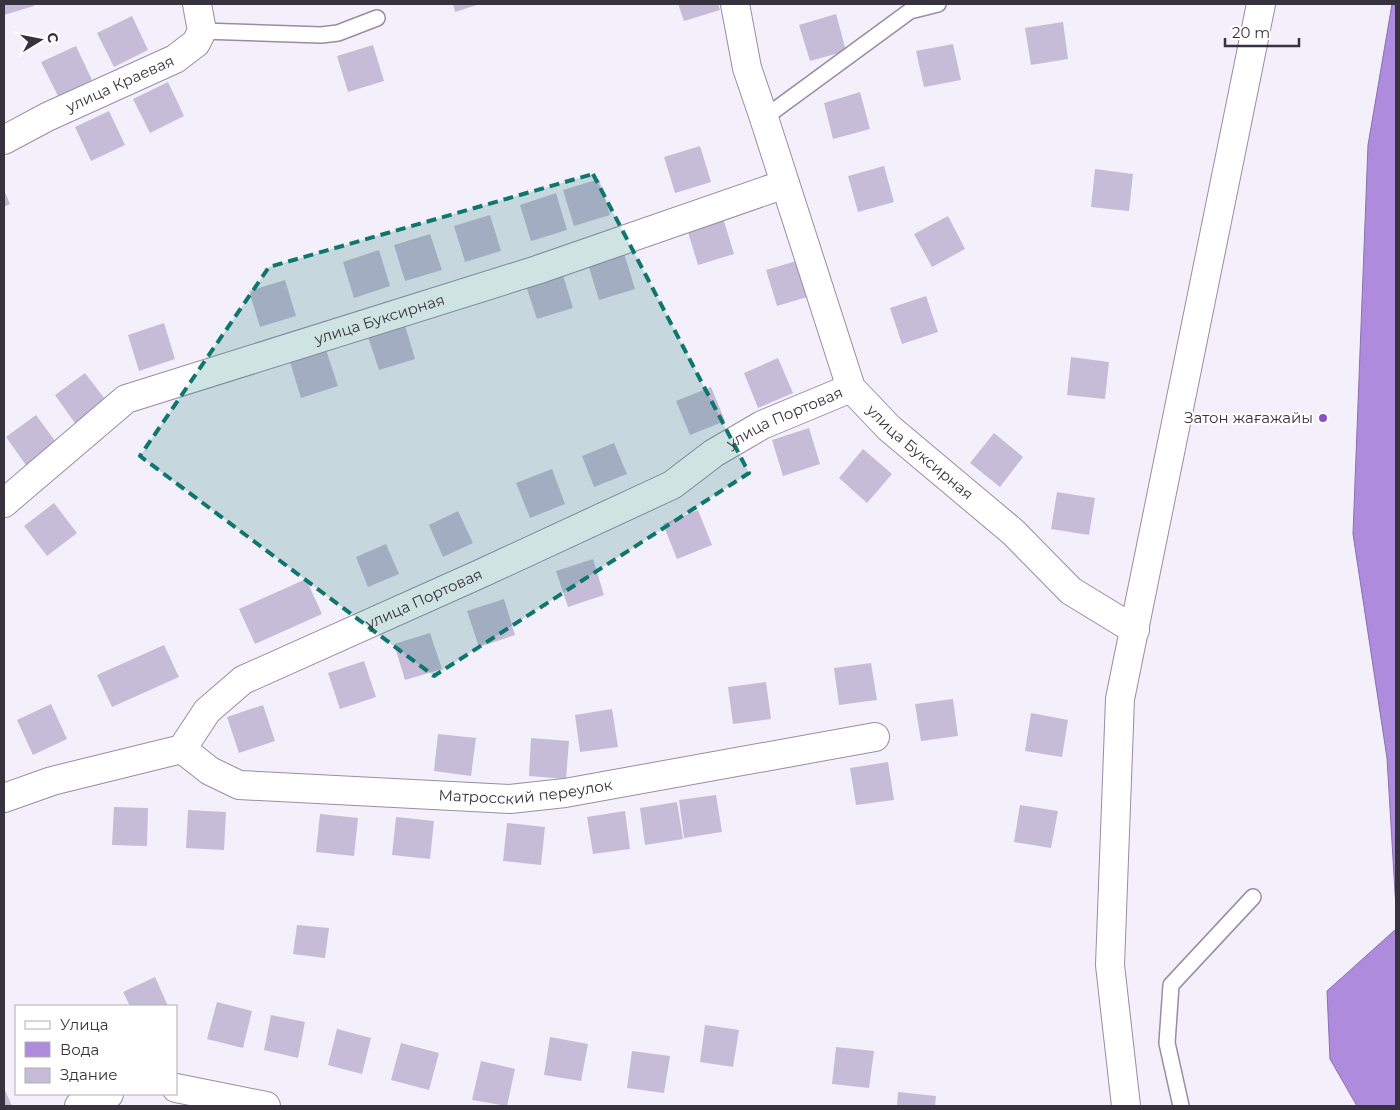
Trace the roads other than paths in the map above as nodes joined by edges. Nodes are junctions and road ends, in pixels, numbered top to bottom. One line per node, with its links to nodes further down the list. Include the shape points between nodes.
1 (197, 4): 6 (street)
2 (735, 4): 7 (street, улица Буксирная, via 747,68)
3 (938, 4): 7 (lane, via 910,11)
4 (1261, 4): 12 (street)
5 (377, 18): 6 (lane, via 321,35)
6 (202, 31): 8 (street, улица Краевая, via 196,43 175,59)
7 (764, 118): 9 (street, улица Буксирная)
8 (4, 140)
9 (785, 184): 10 (street, улица Буксирная); 11 (street, улица Буксирная, via 537,270 126,399)
10 (851, 388): 12 (street, улица Буксирная, via 889,428 1013,532 1071,591); 14 (street, улица Портовая, via 762,425 714,453 672,485 243,680 207,711)
11 (4, 503)
12 (1135, 630): 21 (street, via 1120,699 1110,965)
13 (875, 737): 14 (street, Матросский переулок, via 565,793 510,799 239,785 210,771)
14 (182, 749): 15 (street, via 52,781)
15 (4, 798)
16 (1253, 897): 22 (lane, via 1171,985 1167,1043)
17 (178, 1088): 20 (street)
18 (106, 1095): 19 (street)
19 (79, 1106)
20 (266, 1106)
21 (1126, 1106)
22 (1181, 1106)

